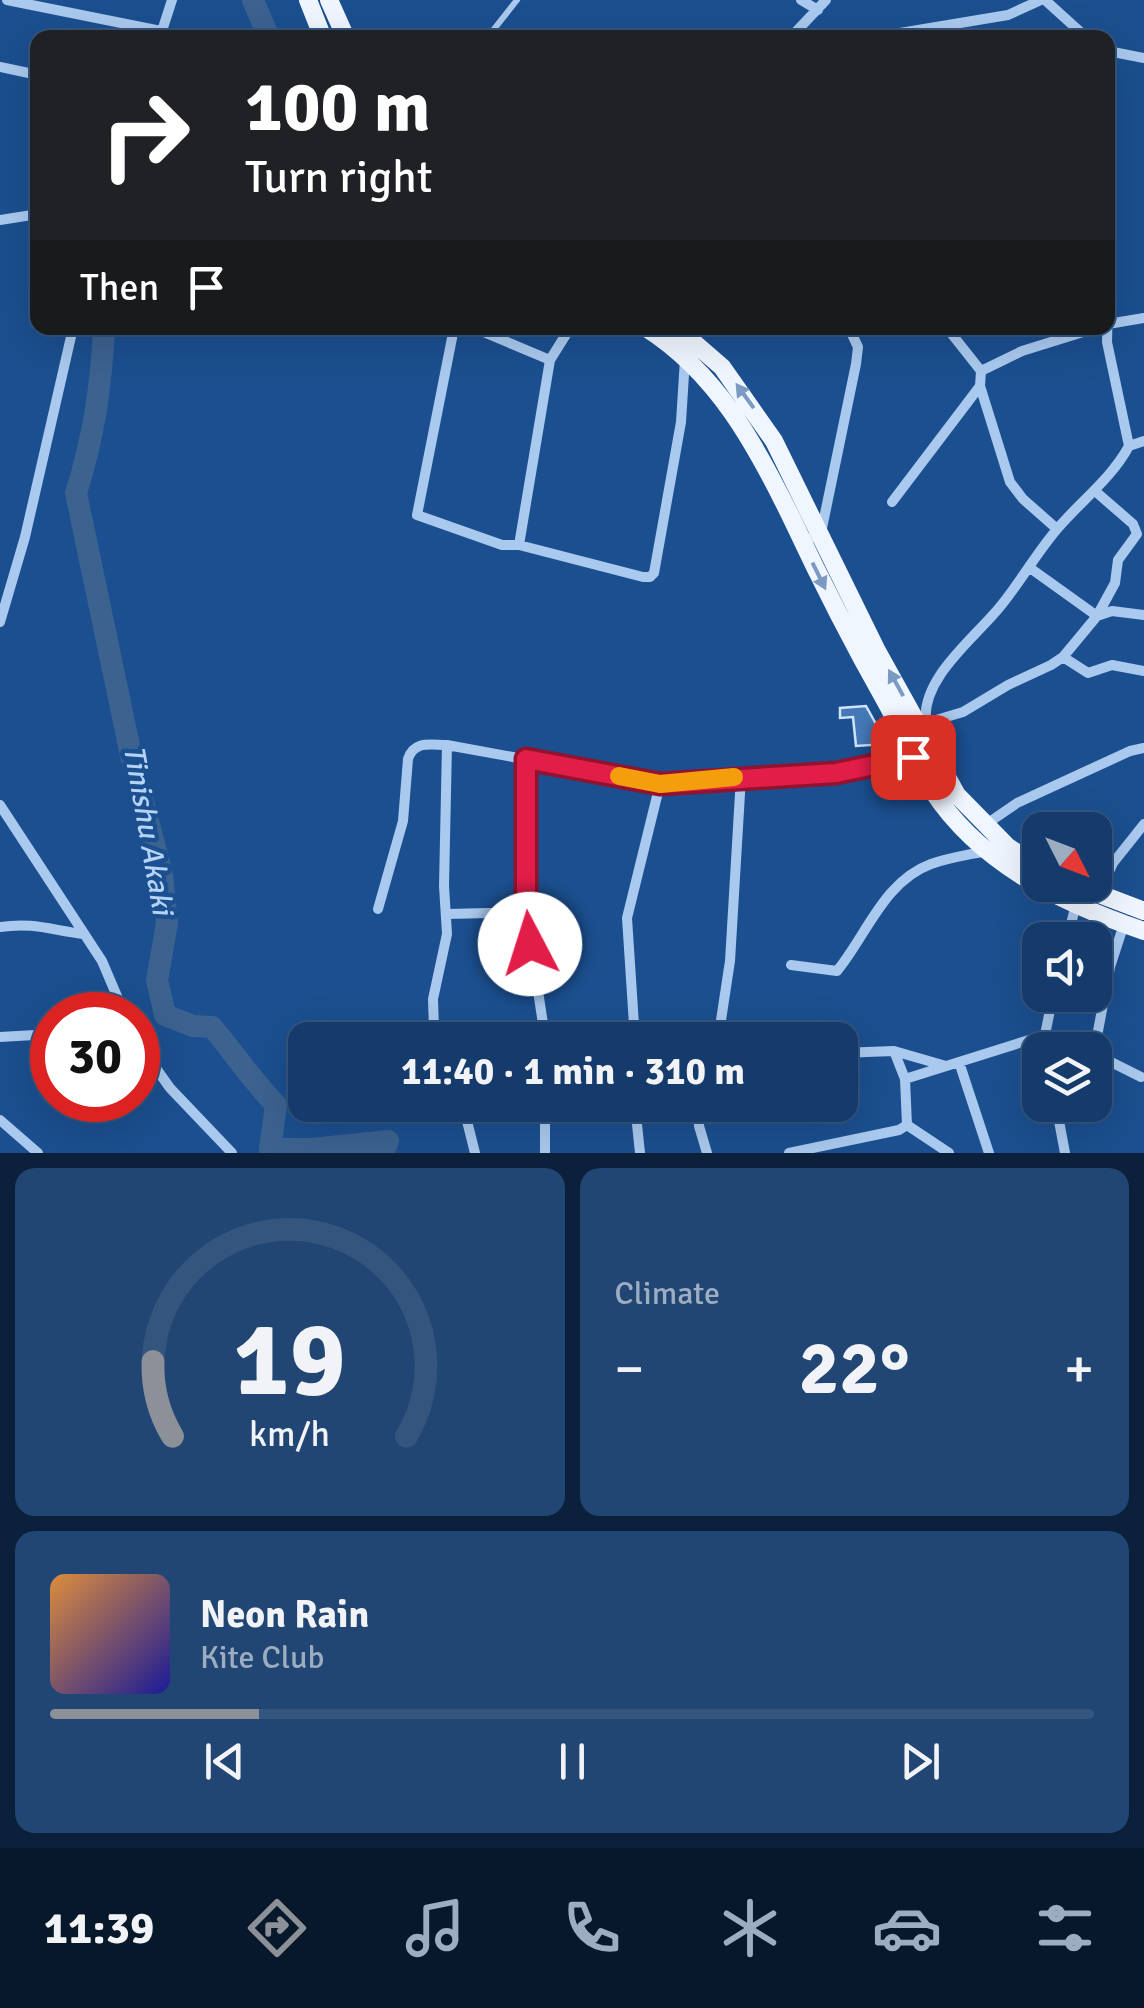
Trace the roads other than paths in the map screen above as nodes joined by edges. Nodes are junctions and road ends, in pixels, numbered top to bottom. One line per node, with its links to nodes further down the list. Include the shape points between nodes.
1 (7, 0): 10 (street)
2 (172, 0): 11 (street)
3 (308, 0): 12 (main road)
4 (329, 0): 13 (main road)
5 (517, 0): 14 (lane)
6 (801, 0): 9 (street)
7 (826, 0): 9 (street)
8 (1043, 0): 16 (street, via 1008,16); 17 (street)
9 (818, 10): 15 (street)
10 (142, 30)
11 (161, 30)
12 (320, 30)
13 (342, 30)
14 (493, 30)
15 (798, 30)
16 (920, 30)
17 (1076, 30)
18 (1115, 53): 19 (street)
19 (1144, 58)
20 (0, 67): 21 (street)
21 (30, 73)
22 (30, 215): 23 (street)
23 (0, 220)
24 (1144, 318): 25 (street)
25 (1115, 323)
26 (71, 335): 51 (street)
27 (453, 335): 47 (street, via 417,515 502,545)
28 (491, 335): 37 (street)
29 (566, 335): 37 (street)
30 (655, 335): 36 (main road)
31 (685, 335): 45 (main road, one-way to 31, via 753,408 722,367)
32 (852, 335): 45 (street, via 856,364)
33 (952, 335): 38 (street)
34 (1074, 335): 38 (street)
35 (1107, 335): 41 (street)
36 (685, 358): 46 (main road, via 755,443); 47 (street, via 681,422 650,578)
37 (550, 360): 47 (street)
38 (981, 371): 39 (street)
39 (980, 386): 43 (street); 44 (street, via 1010,482)
40 (1144, 441): 41 (street)
41 (1129, 446): 42 (street)
42 (1095, 491): 44 (street); 50 (street, via 1137,534 1118,560 1115,583)
43 (892, 502)
44 (1056, 529): 48 (street)
45 (821, 533): 46 (street); 54 (main road, one-way to 45, via 876,649)
46 (802, 542): 57 (main road, one-way to 57)
47 (519, 544)
48 (1030, 568): 50 (street); 54 (street, via 956,654 928,699)
49 (1144, 614): 50 (street)
50 (1097, 616): 52 (street)
51 (0, 622)
52 (1062, 656): 53 (street, via 1088,672 1112,666); 54 (street, via 977,705)
53 (1144, 671)
54 (923, 725): 63 (main road, via 957,796)
55 (448, 745): 58 (street); 70 (street, via 411,750 403,821); 73 (street)
56 (1144, 748): 63 (street, via 1017,802)
57 (913, 757): 59 (street, via 836,773); 64 (main road, via 951,815)
58 (526, 759): 60 (street); 72 (street)
59 (741, 777): 60 (street); 83 (street)
60 (660, 784): 82 (street, via 627,918)
61 (0, 805): 77 (street)
62 (1144, 824): 66 (street)
63 (985, 826): 65 (main road)
64 (987, 851): 67 (main road); 78 (street, via 933,863 901,882 837,971)
65 (1022, 855)
66 (1112, 863)
67 (1022, 877)
68 (1112, 901): 71 (main road)
69 (1089, 902): 74 (main road)
70 (378, 909)
71 (1144, 911)
72 (526, 912): 73 (street); 81 (street)
73 (447, 914): 80 (street)
74 (1124, 924): 76 (main road); 84 (street)
75 (0, 927): 77 (street, via 30,923)
76 (1144, 930)
77 (83, 934): 79 (street)
78 (791, 965)
79 (115, 992)
80 (435, 1022)
81 (547, 1022)
82 (634, 1022)
83 (721, 1022)
84 (1097, 1032)
85 (30, 1035): 86 (street)
86 (0, 1037)
87 (1022, 1042): 90 (street)
88 (894, 1051): 89 (street); 92 (street); 95 (street)
89 (858, 1052)
90 (959, 1062): 92 (street); 111 (street)
91 (1112, 1062): 94 (street)
92 (946, 1066): 95 (street)
93 (160, 1075): 104 (street)
94 (1141, 1077)
95 (905, 1079): 102 (street)
96 (0, 1120): 103 (street)
97 (467, 1122): 105 (street)
98 (545, 1122): 106 (street)
99 (637, 1122): 107 (street)
100 (699, 1122): 108 (street)
101 (1059, 1122): 112 (street)
102 (908, 1125): 109 (street); 110 (street)
103 (38, 1153)
104 (232, 1153)
105 (474, 1153)
106 (544, 1153)
107 (640, 1153)
108 (707, 1153)
109 (789, 1153)
110 (949, 1153)
111 (988, 1153)
112 (1065, 1153)

